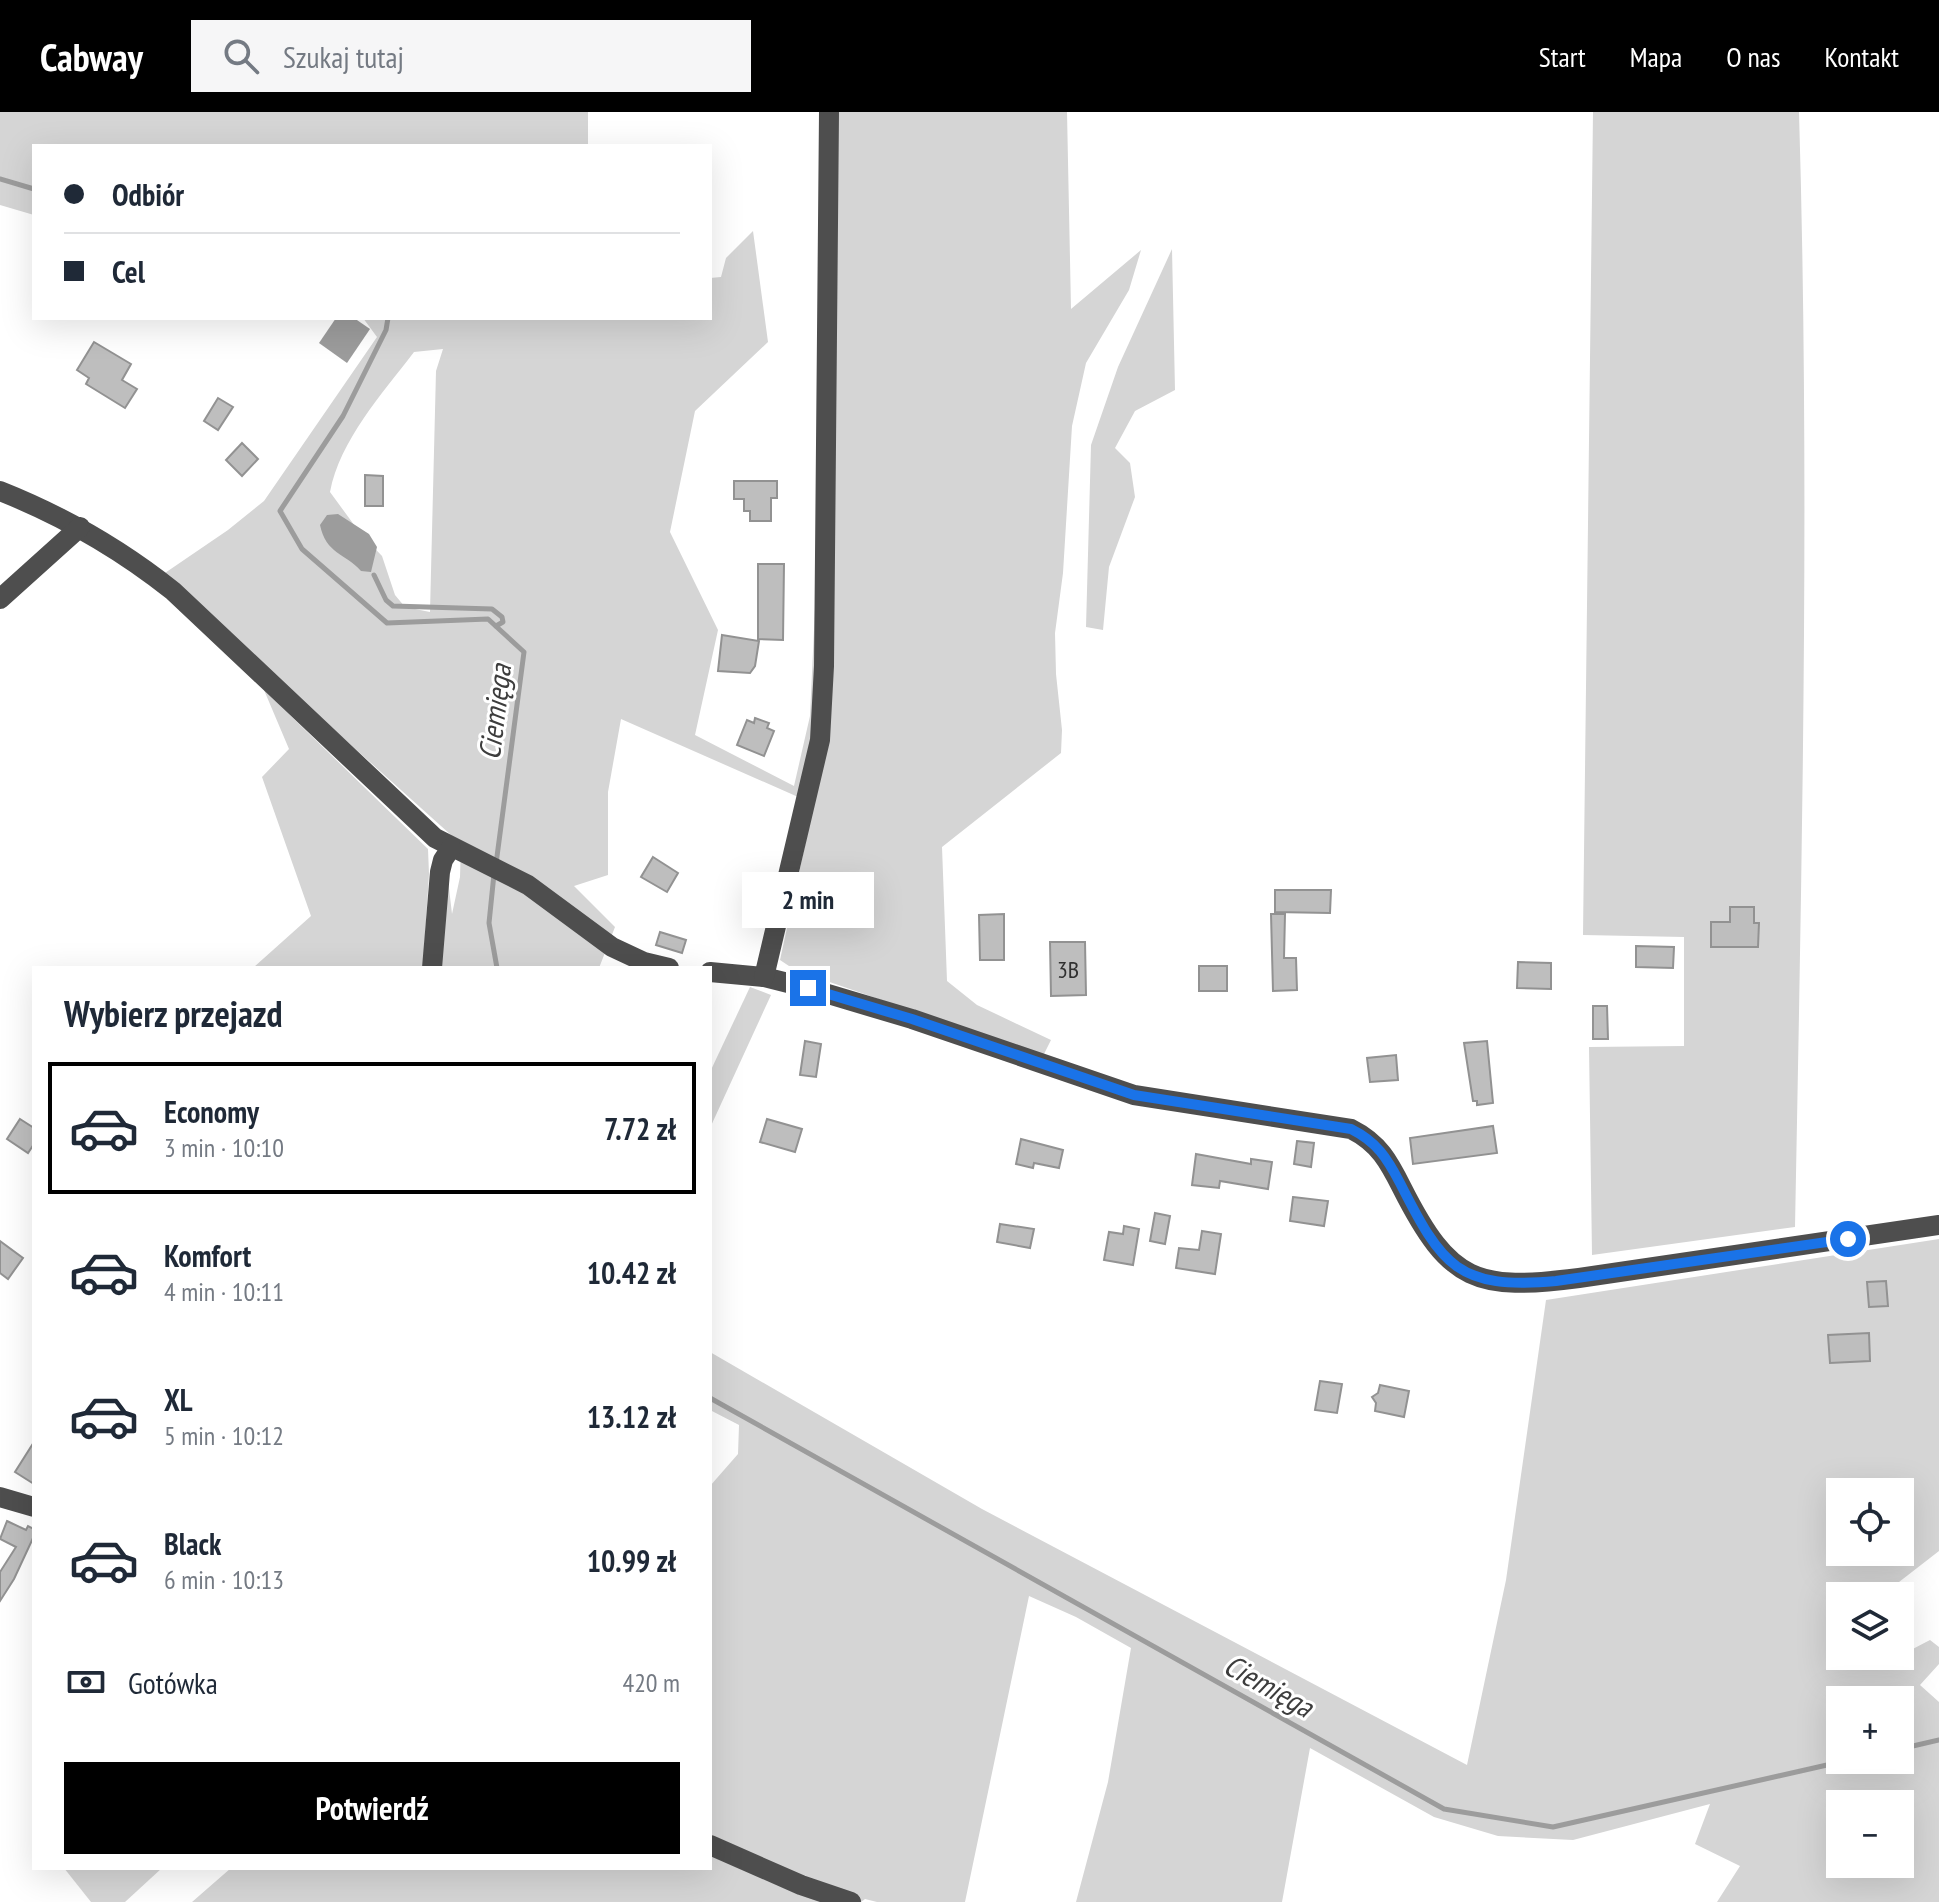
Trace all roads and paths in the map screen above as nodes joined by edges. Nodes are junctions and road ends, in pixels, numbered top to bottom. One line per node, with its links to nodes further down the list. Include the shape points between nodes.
1 (829, 112): 9 (street, via 820,740)
2 (0, 491): 3 (street)
3 (80, 527): 4 (street); 5 (street, via 173,591)
4 (0, 599)
5 (451, 848): 6 (street, via 440,872); 7 (street, via 528,885 612,947)
6 (432, 966)
7 (661, 966)
8 (712, 972): 9 (street)
9 (764, 977): 10 (street, via 912,1019 1134,1095 1351,1129 1382,1150 1421,1225 1444,1256 1492,1282 1579,1278)
10 (1939, 1225)
11 (0, 1497): 12 (street)
12 (32, 1506)
13 (712, 1846): 14 (street)
14 (851, 1902)

